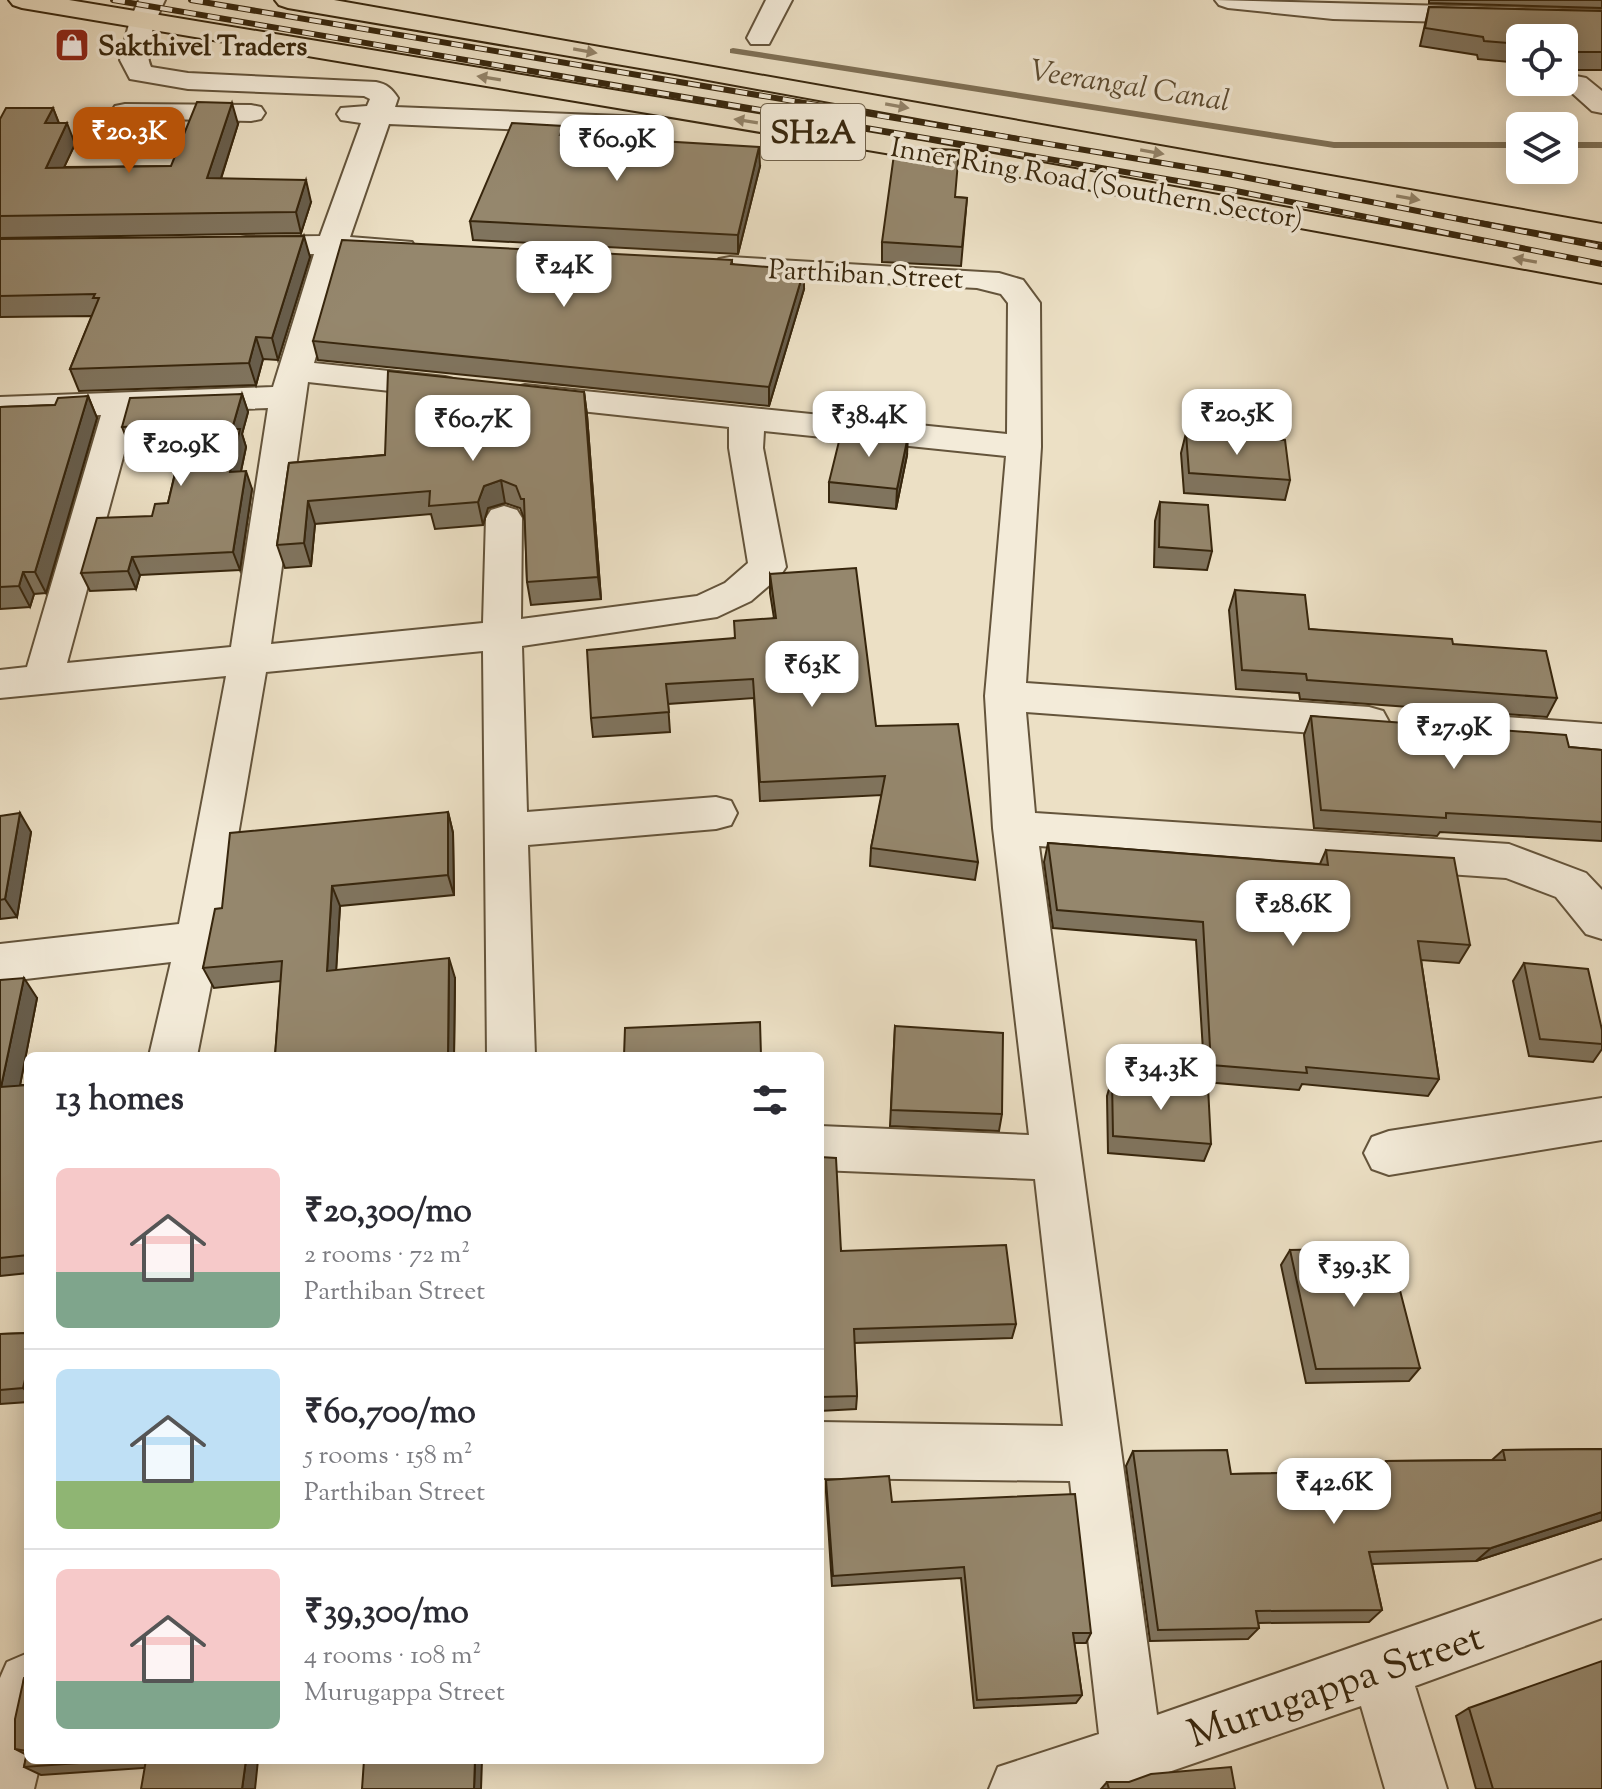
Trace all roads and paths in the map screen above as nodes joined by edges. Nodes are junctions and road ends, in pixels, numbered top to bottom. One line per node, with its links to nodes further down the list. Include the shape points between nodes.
1 (22, 0): 6 (main road, Inner Ring Road (Southern Sector) / SH2A)
2 (288, 0): 16 (main road, Inner Ring Road (Southern Sector) / SH2A, one-way to 16)
3 (779, 0): 8 (street)
4 (1228, 0): 5 (street)
5 (1332, 6): 7 (street)
6 (147, 10): 14 (street, via 134,60 140,73 188,81 376,90 384,98); 21 (main road, Inner Ring Road (Southern Sector) / SH2A, one-way to 6)
7 (1602, 18)
8 (760, 38)
9 (1578, 86): 10 (street)
10 (1602, 105)
11 (125, 112): 12 (street)
12 (283, 113)
13 (330, 114): 14 (street)
14 (376, 120): 15 (street); 17 (street)
15 (646, 126)
16 (1602, 233)
17 (332, 245): 18 (street); 19 (street); 22 (street)
18 (221, 247)
19 (427, 250)
20 (697, 264): 26 (street, Parthiban Street, via 1011,285 1021,292 1024,303)
21 (1602, 274)
22 (291, 384): 23 (street); 25 (street, via 490,391); 29 (street)
23 (121, 403): 24 (street); 30 (street)
24 (0, 408)
25 (747, 418): 26 (street); 28 (street, via 746,448 767,567 738,592 704,608)
26 (1024, 447): 32 (street)
27 (504, 518): 28 (street)
28 (502, 635): 29 (street); 38 (street)
29 (249, 658): 30 (street); 40 (street)
30 (43, 679): 31 (street)
31 (0, 684)
32 (1005, 696): 33 (street); 37 (street)
33 (1413, 726)
34 (1476, 730): 35 (street)
35 (1602, 739)
36 (716, 813): 38 (street)
37 (1014, 828): 39 (street, via 1509,861 1571,885); 47 (street)
38 (506, 830): 43 (street)
39 (1602, 921)
40 (198, 940): 41 (street); 42 (street)
41 (0, 963)
42 (174, 1052)
43 (511, 1052)
44 (1602, 1119): 46 (street)
45 (824, 1148): 47 (street)
46 (1389, 1153)
47 (1055, 1158): 49 (street)
48 (824, 1450): 49 (street)
49 (1093, 1454): 53 (street)
50 (1602, 1589): 51 (street, Murugappa Street)
51 (1380, 1670): 53 (street, Murugappa Street); 56 (street)
52 (24, 1700): 54 (street)
53 (1132, 1755): 55 (street, Murugappa Street)
54 (3, 1789)
55 (1020, 1789)
56 (1416, 1789)

